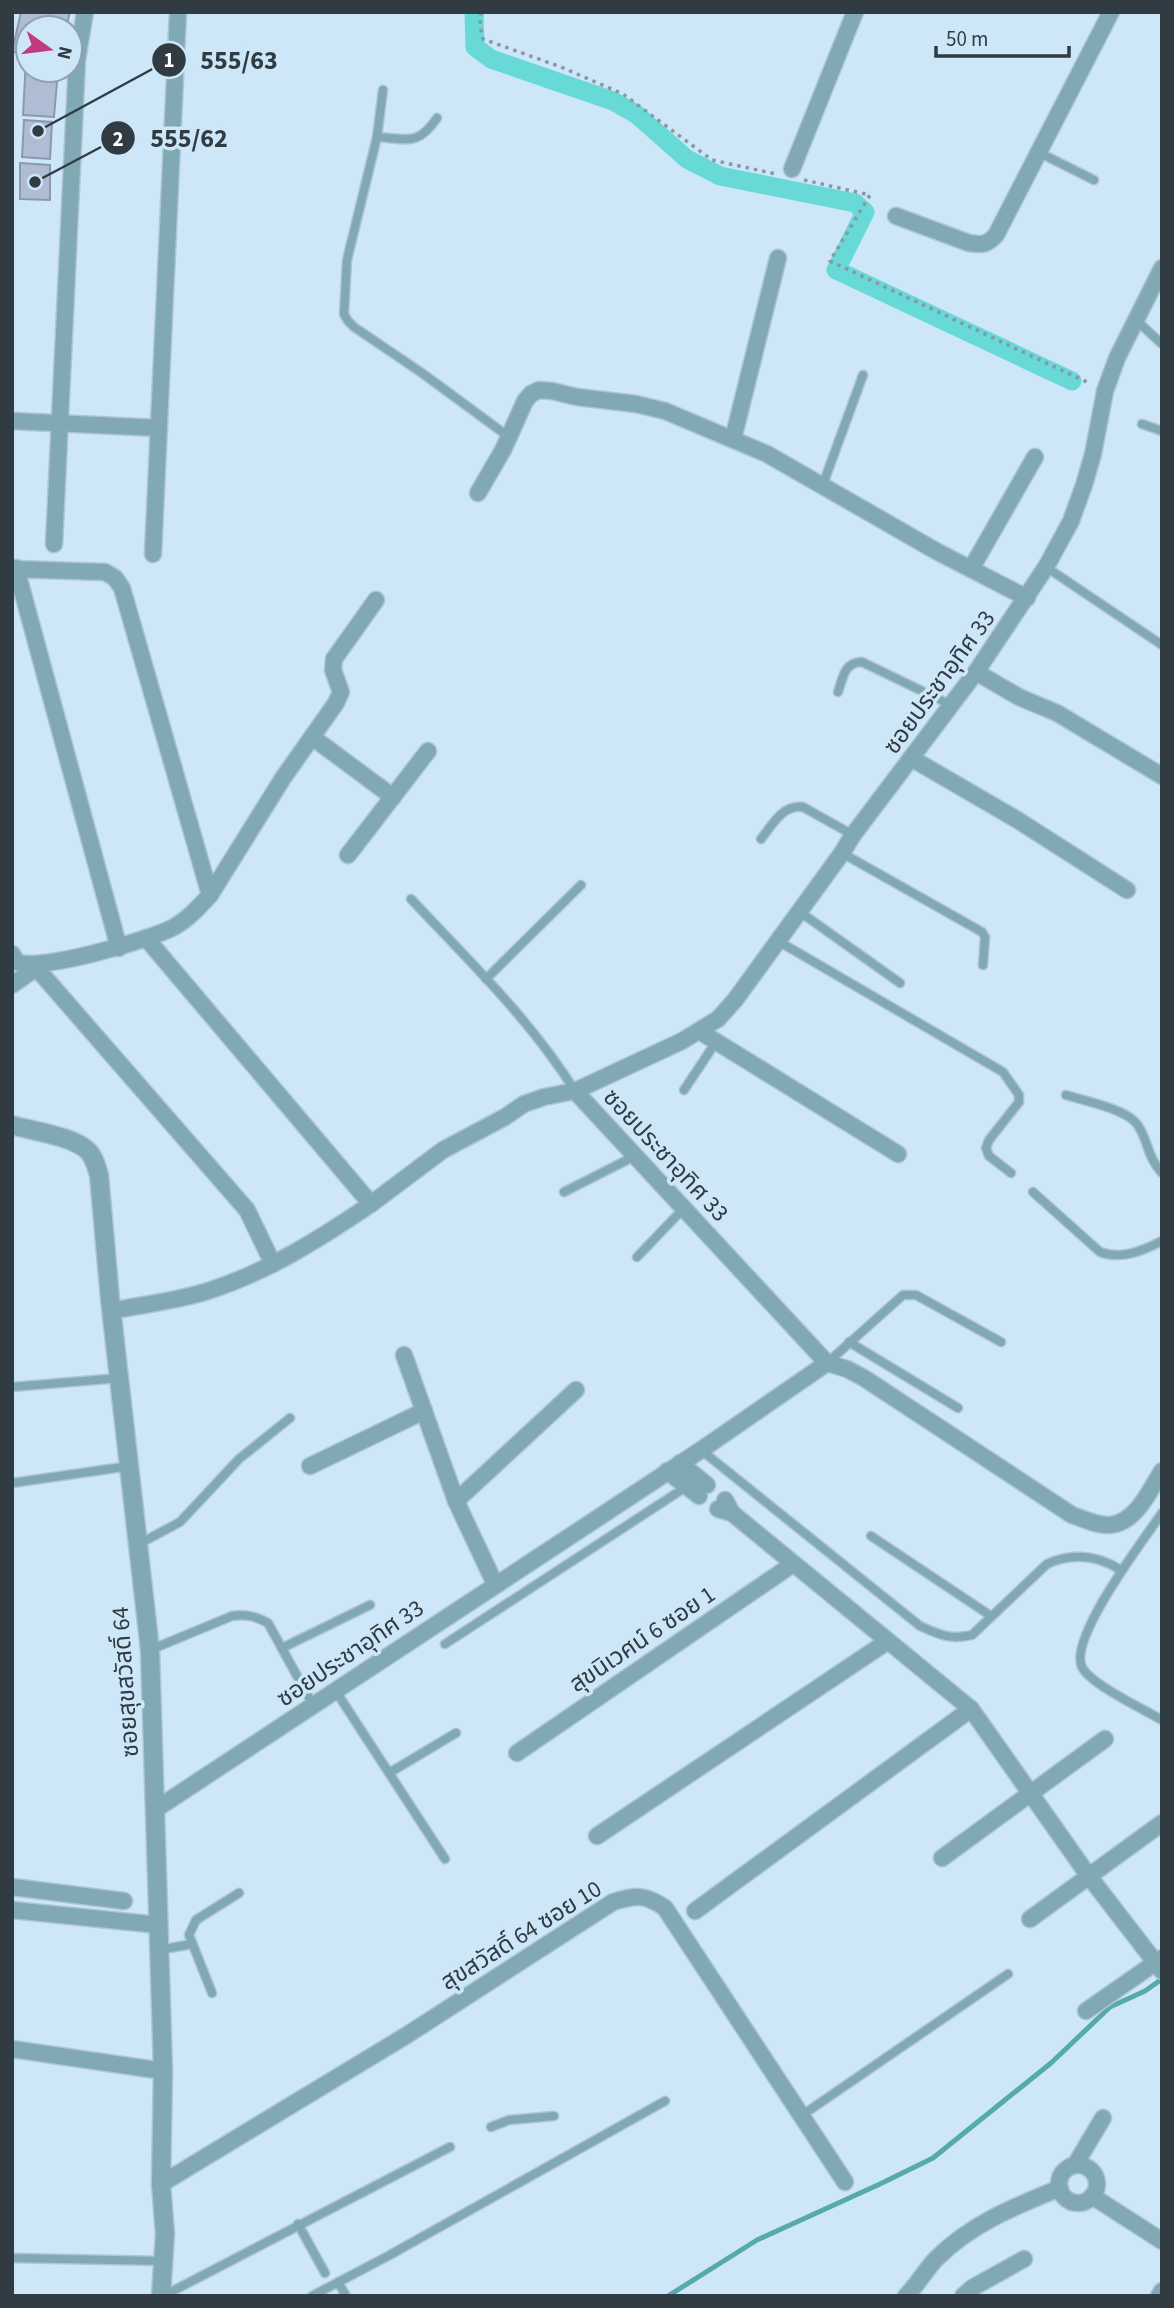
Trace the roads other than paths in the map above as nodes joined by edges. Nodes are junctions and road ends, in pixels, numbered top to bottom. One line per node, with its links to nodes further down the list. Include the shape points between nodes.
1 (85, 12): 18 (street, via 77,60)
2 (178, 12): 20 (street)
3 (855, 12): 9 (street)
4 (1111, 12): 8 (street)
5 (383, 90): 7 (lane)
6 (437, 118): 7 (lane, via 420,138)
7 (377, 137): 22 (lane, via 347,260 344,314 354,327)
8 (1040, 153): 10 (lane); 11 (street, via 989,243 969,243)
9 (785, 172)
10 (1094, 180)
11 (896, 216)
12 (778, 258): 23 (street)
13 (1162, 268): 14 (street, ซอยประชาอุทิศ 33)
14 (1136, 320): 15 (lane); 29 (street, ซอยประชาอุทิศ 33, via 1105,391 1105,415 1071,521)
15 (1162, 344)
16 (863, 375): 25 (lane)
17 (12, 421): 18 (street)
18 (59, 423): 20 (street); 27 (street)
19 (1142, 424): 21 (lane)
20 (159, 428): 28 (street)
21 (1162, 431)
22 (509, 438): 23 (street, via 525,401 539,390 665,411); 26 (street)
23 (733, 439): 25 (street)
24 (1035, 457): 31 (street)
25 (822, 487): 31 (street)
26 (478, 493)
27 (54, 544)
28 (153, 554)
29 (1045, 567): 32 (street, ซอยประชาอุทิศ 33); 34 (lane)
30 (14, 568): 49 (street, via 104,572 122,588); 54 (street)
31 (971, 569): 32 (street)
32 (1027, 598): 35 (street, ซอยประชาอุทิศ 33)
33 (376, 600): 38 (street, via 334,659 341,692)
34 (1162, 645)
35 (976, 672): 37 (street, ซอยประชาอุทิศ 33); 41 (street, via 1057,713)
36 (838, 692): 37 (lane, via 846,668 862,662)
37 (951, 705): 40 (street, ซอยประชาอุทิศ 33)
38 (312, 737): 42 (street); 49 (street)
39 (428, 751): 42 (street)
40 (911, 758): 43 (street, ซอยประชาอุทิศ 33); 48 (street)
41 (1162, 776)
42 (393, 797): 46 (street)
43 (853, 835): 44 (lane, via 794,806 784,810); 45 (street, ซอยประชาอุทิศ 33)
44 (761, 839)
45 (842, 853): 51 (street, ซอยประชาอุทิศ 33); 56 (lane, via 982,932)
46 (348, 855)
47 (581, 885): 58 (lane)
48 (1127, 890)
49 (210, 895): 52 (street, via 186,920)
50 (411, 899): 58 (lane)
51 (800, 912): 53 (street, ซอยประชาอุทิศ 33); 59 (lane)
52 (146, 938): 54 (street); 73 (street)
53 (778, 941): 61 (street, ซอยประชาอุทิศ 33, via 718,1019); 69 (lane, via 1003,1072 1019,1101 986,1148 989,1156)
54 (118, 948): 57 (street)
55 (12, 954): 57 (street, via 17,962)
56 (983, 965)
57 (34, 966): 60 (street); 77 (street, via 247,1210)
58 (486, 979): 64 (lane, via 533,1030)
59 (900, 983)
60 (12, 985)
61 (699, 1031): 62 (street); 64 (street, ซอยประชาอุทิศ 33)
62 (716, 1042): 63 (lane); 67 (street)
63 (684, 1090)
64 (575, 1091): 68 (street, ซอยประชาอุทิศ 33); 73 (street, via 524,1104 443,1150)
65 (1066, 1095): 70 (lane, via 1126,1115 1138,1125 1154,1165)
66 (12, 1125): 78 (street, ซอยสุขสวัสดิ์ 64, via 68,1140 93,1158 99,1175)
67 (898, 1154)
68 (635, 1156): 71 (lane); 74 (street, ซอยประชาอุทิศ 33)
69 (1011, 1173)
70 (1162, 1173)
71 (564, 1192)
72 (1033, 1192): 75 (lane, via 1100,1252 1113,1257)
73 (371, 1204): 77 (street)
74 (684, 1208): 76 (lane); 82 (street, ซอยประชาอุทิศ 33)
75 (1162, 1241)
76 (637, 1257)
77 (273, 1264): 78 (street, via 194,1295)
78 (111, 1311): 83 (street, ซอยสุขสวัสดิ์ 64)
79 (849, 1342): 80 (lane, via 903,1295 916,1296); 82 (lane); 86 (lane)
80 (1001, 1342)
81 (404, 1355): 87 (street)
82 (827, 1363): 89 (street, ซอยประชาอุทิศ 33); 93 (street, via 864,1378 1072,1515 1093,1522 1110,1525 1127,1520)
83 (119, 1378): 84 (lane); 90 (street, ซอยสุขสวัสดิ์ 64)
84 (12, 1387)
85 (576, 1390): 96 (street)
86 (958, 1408)
87 (424, 1411): 91 (street); 96 (street)
88 (290, 1418): 100 (lane, via 239,1459 180,1522)
89 (701, 1450): 92 (street, ซอยประชาอุทิศ 33); 105 (lane, via 920,1626 956,1639 972,1635)
90 (130, 1466): 94 (lane); 100 (street, ซอยสุขสวัสดิ์ 64)
91 (310, 1466)
92 (674, 1467): 95 (street); 103 (street, ซอยประชาอุทิศ 33)
93 (1162, 1471)
94 (12, 1483)
95 (698, 1486): 107 (lane)
96 (456, 1501): 103 (street)
97 (725, 1507): 101 (street)
98 (1162, 1513): 102 (lane)
99 (872, 1536): 105 (lane)
100 (139, 1544): 109 (street, ซอยสุขสวัสดิ์ 64)
101 (793, 1563): 106 (street); 116 (street, สุขนิเวศน์ 6 ซอย 1)
102 (1121, 1570): 105 (lane, via 1099,1558 1061,1557 1047,1564); 113 (lane, via 1083,1638 1081,1667 1090,1679)
103 (495, 1584): 110 (street, ซอยประชาอุทิศ 33)
104 (370, 1605): 108 (lane)
105 (991, 1616)
106 (888, 1641): 112 (street); 121 (street)
107 (445, 1644)
108 (282, 1648): 109 (lane, via 268,1623 245,1614); 111 (lane)
109 (150, 1650): 119 (street, ซอยสุขสวัสดิ์ 64)
110 (335, 1690): 111 (street, ซอยประชาอุทิศ 33); 117 (lane)
111 (313, 1705): 119 (street, ซอยประชาอุทิศ 33)
112 (971, 1709): 118 (street); 129 (street)
113 (1162, 1720)
114 (456, 1733): 117 (lane)
115 (1105, 1739): 118 (street)
116 (517, 1753)
117 (389, 1773): 123 (lane)
118 (1031, 1793): 122 (street); 124 (street)
119 (156, 1809): 131 (street, ซอยสุขสวัสดิ์ 64)
120 (1162, 1822): 124 (street)
121 (597, 1836)
122 (942, 1858)
123 (445, 1859)
124 (1088, 1875): 130 (street); 134 (street)
125 (12, 1887): 127 (street)
126 (239, 1893): 132 (lane, via 196,1920 189,1935)
127 (124, 1901)
128 (12, 1910): 131 (street)
129 (695, 1911)
130 (1030, 1919)
131 (159, 1925): 133 (street, ซอยสุขสวัสดิ์ 64)
132 (192, 1944): 133 (lane); 136 (lane)
133 (159, 1950): 139 (street, ซอยสุขสวัสดิ์ 64)
134 (1159, 1964): 137 (street)
135 (1008, 1974): 142 (lane)
136 (212, 1993)
137 (1086, 2011)
138 (12, 2049): 139 (street)
139 (163, 2071): 148 (street, ซอยสุขสวัสดิ์ 64)
140 (665, 2101): 157 (lane)
141 (554, 2116): 144 (lane, via 509,2120)
142 (801, 2116): 147 (street, สุขสวัสดิ์ 64 ซอย 10); 148 (street, สุขสวัสดิ์ 64 ซอย 10, via 665,1908 651,1898 632,1896 613,1902 407,2035)
143 (1103, 2118): 146 (street)
144 (491, 2127)
145 (450, 2147): 151 (lane)
146 (1075, 2165): 149 (street, via 1061,2176); 150 (street, via 1093,2172 1097,2184)
147 (845, 2182)
148 (161, 2184): 155 (street, ซอยสุขสวัสดิ์ 64)
149 (1060, 2188): 150 (street, via 1073,2202); 159 (street, via 997,2214 961,2237 936,2259)
150 (1092, 2196): 152 (street)
151 (298, 2224): 156 (lane); 160 (lane)
152 (1162, 2241)
153 (12, 2258): 155 (lane)
154 (1024, 2259): 163 (street)
155 (163, 2261): 160 (street, ซอยสุขสวัสดิ์ 64)
156 (325, 2273)
157 (338, 2282): 161 (lane); 162 (lane)
158 (1162, 2291): 164 (street)
159 (913, 2293)
160 (162, 2296)
161 (312, 2296)
162 (346, 2296)
163 (963, 2296)
164 (1159, 2296)

